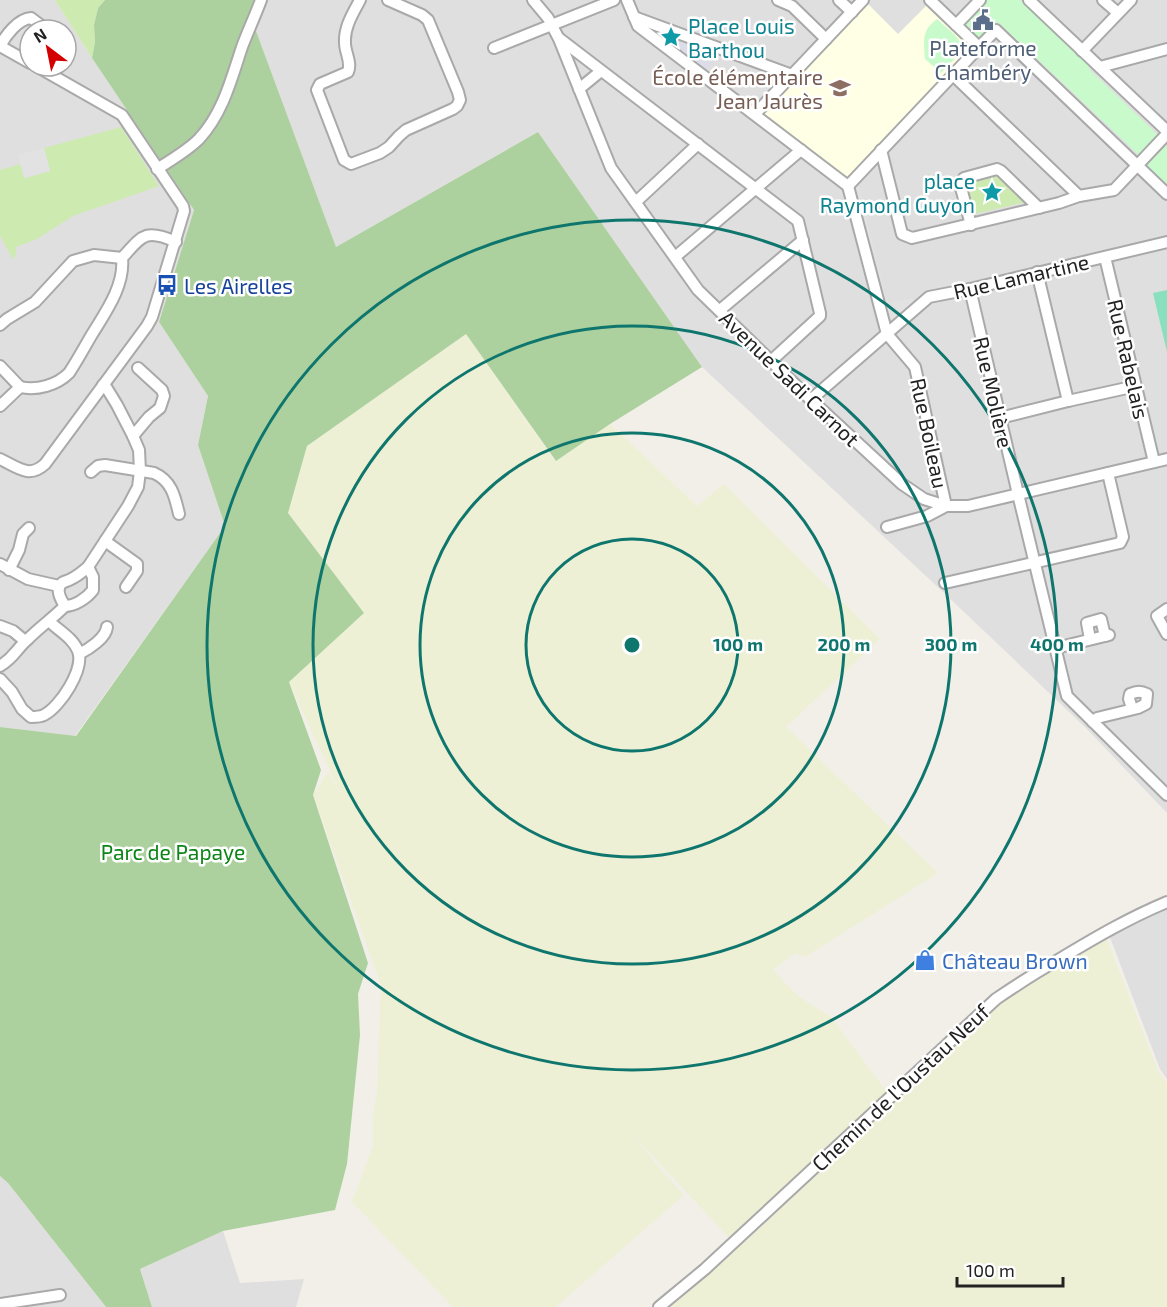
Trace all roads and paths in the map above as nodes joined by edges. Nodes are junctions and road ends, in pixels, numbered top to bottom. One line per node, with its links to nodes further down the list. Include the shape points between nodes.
1 (261, 0): 41 (street, via 218,112 197,140)
2 (360, 0): 3 (street, via 345,34 350,68 320,84 317,90 344,160 351,164 384,150 406,130 453,109 460,100 428,20)
3 (388, 0)
4 (533, 0): 19 (street, Avenue Sadi Carnot)
5 (614, 0): 19 (street)
6 (627, 0): 17 (street)
7 (778, 0): 22 (street, via 792,6)
8 (839, 0): 15 (street)
9 (863, 0): 15 (street)
10 (930, 0): 20 (street)
11 (980, 0): 20 (street)
12 (1029, 0): 27 (street)
13 (1104, 0): 16 (street)
14 (1131, 0): 16 (street)
15 (852, 12): 22 (street)
16 (1118, 14): 27 (street)
17 (634, 17): 31 (street); 35 (street, via 638,26)
18 (18, 25): 23 (street)
19 (553, 25): 21 (street, Avenue Sadi Carnot); 25 (street)
20 (956, 25): 24 (street)
21 (559, 39): 30 (street); 34 (street, Avenue Sadi Carnot)
22 (826, 39): 31 (street)
23 (0, 46): 28 (street)
24 (979, 47): 32 (street); 40 (street, via 996,30)
25 (494, 48)
26 (1167, 49): 29 (street)
27 (1082, 51): 29 (street)
28 (18, 56)
29 (1100, 67): 36 (street)
30 (601, 71): 34 (street); 37 (street)
31 (792, 75): 35 (street)
32 (953, 75): 39 (street); 45 (street)
33 (57, 78): 41 (street, via 122,115)
34 (579, 89): 46 (street, Avenue Sadi Carnot, via 611,168)
35 (754, 114): 38 (street)
36 (1167, 133): 40 (street)
37 (698, 144): 43 (street); 46 (street)
38 (801, 150): 42 (street); 43 (street)
39 (881, 150): 42 (street); 48 (street, via 902,234 912,238)
40 (1138, 165): 44 (street); 45 (street, via 1114,190)
41 (157, 169): 50 (street, via 183,206)
42 (848, 186): 59 (street)
43 (756, 188): 49 (street, via 798,221); 53 (street)
44 (1167, 194)
45 (1079, 196): 47 (street)
46 (634, 200): 53 (street, Avenue Sadi Carnot)
47 (1040, 208): 48 (street); 48 (street, via 996,169 961,181)
48 (971, 225)
49 (803, 240): 57 (street); 60 (street, via 820,316)
50 (176, 242): 54 (street, via 147,235 138,239); 63 (street, via 152,317)
51 (1167, 242): 52 (street, Rue Lamartine)
52 (1105, 256): 55 (street, Rue Lamartine); 64 (street, Rue Rabelais)
53 (675, 257): 57 (street, Avenue Sadi Carnot, via 698,290)
54 (122, 258): 58 (street, via 94,255 73,261 35,302); 65 (street, via 114,296 69,373 52,384)
55 (1037, 272): 56 (street, Rue Lamartine); 67 (street)
56 (970, 289): 59 (street, Rue Lamartine, via 928,297); 69 (street, Rue Molière)
57 (720, 310): 60 (street, Avenue Sadi Carnot)
58 (0, 325)
59 (887, 334): 66 (street, Rue Lamartine); 78 (street, Rue Boileau, via 915,367)
60 (771, 360): 66 (street, Avenue Sadi Carnot)
61 (0, 366): 65 (street)
62 (138, 368): 70 (street, via 164,396 160,408)
63 (103, 385): 70 (street); 71 (street, via 37,470 25,471)
64 (1136, 386): 67 (street); 73 (street, Rue Rabelais)
65 (20, 387): 68 (street)
66 (810, 399): 78 (street, Avenue Sadi Carnot, via 902,484 924,499)
67 (1068, 401): 69 (street)
68 (0, 406)
69 (1000, 418): 77 (street, Rue Molière)
70 (133, 436): 74 (street, via 139,450)
71 (0, 459)
72 (1167, 459): 73 (street, Avenue Sadi Carnot)
73 (1154, 462): 76 (street, Avenue Sadi Carnot)
74 (140, 471): 75 (street, via 105,465); 79 (street, via 160,476 173,491); 82 (street, via 138,487)
75 (92, 472)
76 (1108, 473): 77 (street, Avenue Sadi Carnot); 83 (street, via 1122,541)
77 (1018, 494): 78 (street, Avenue Sadi Carnot, via 968,506); 83 (street, Rue Molière)
78 (946, 506): 80 (street, via 927,516)
79 (179, 514)
80 (886, 527)
81 (29, 528): 84 (street)
82 (105, 541): 85 (street); 88 (street, via 136,564 137,571)
83 (1035, 563): 86 (street); 97 (street, Rue Molière)
84 (5, 567): 87 (street, via 28,579)
85 (88, 567): 87 (street); 89 (street, via 93,590 72,606)
86 (945, 583)
87 (59, 586): 89 (street)
88 (126, 586)
89 (65, 606): 91 (street)
90 (1167, 609): 94 (street, via 1157,616)
91 (49, 621): 96 (street); 98 (street, via 68,637)
92 (0, 626): 96 (street)
93 (107, 627): 98 (street)
94 (1167, 634)
95 (1090, 639): 95 (street, via 1107,635 1101,619 1087,623); 97 (street)
96 (25, 641): 99 (street)
97 (1056, 648): 102 (street, Rue Molière, via 1067,696)
98 (79, 654): 100 (street, via 72,682 42,716 27,714)
99 (0, 666)
100 (0, 679)
101 (1132, 708): 102 (street, via 1097,717)
102 (1093, 722): 103 (street)
103 (1166, 793)
104 (1167, 902): 107 (street, Chemin de l'Oustau Neuf, via 1104,932 996,999)
105 (60, 1295): 106 (street)
106 (0, 1304)
107 (659, 1307)

